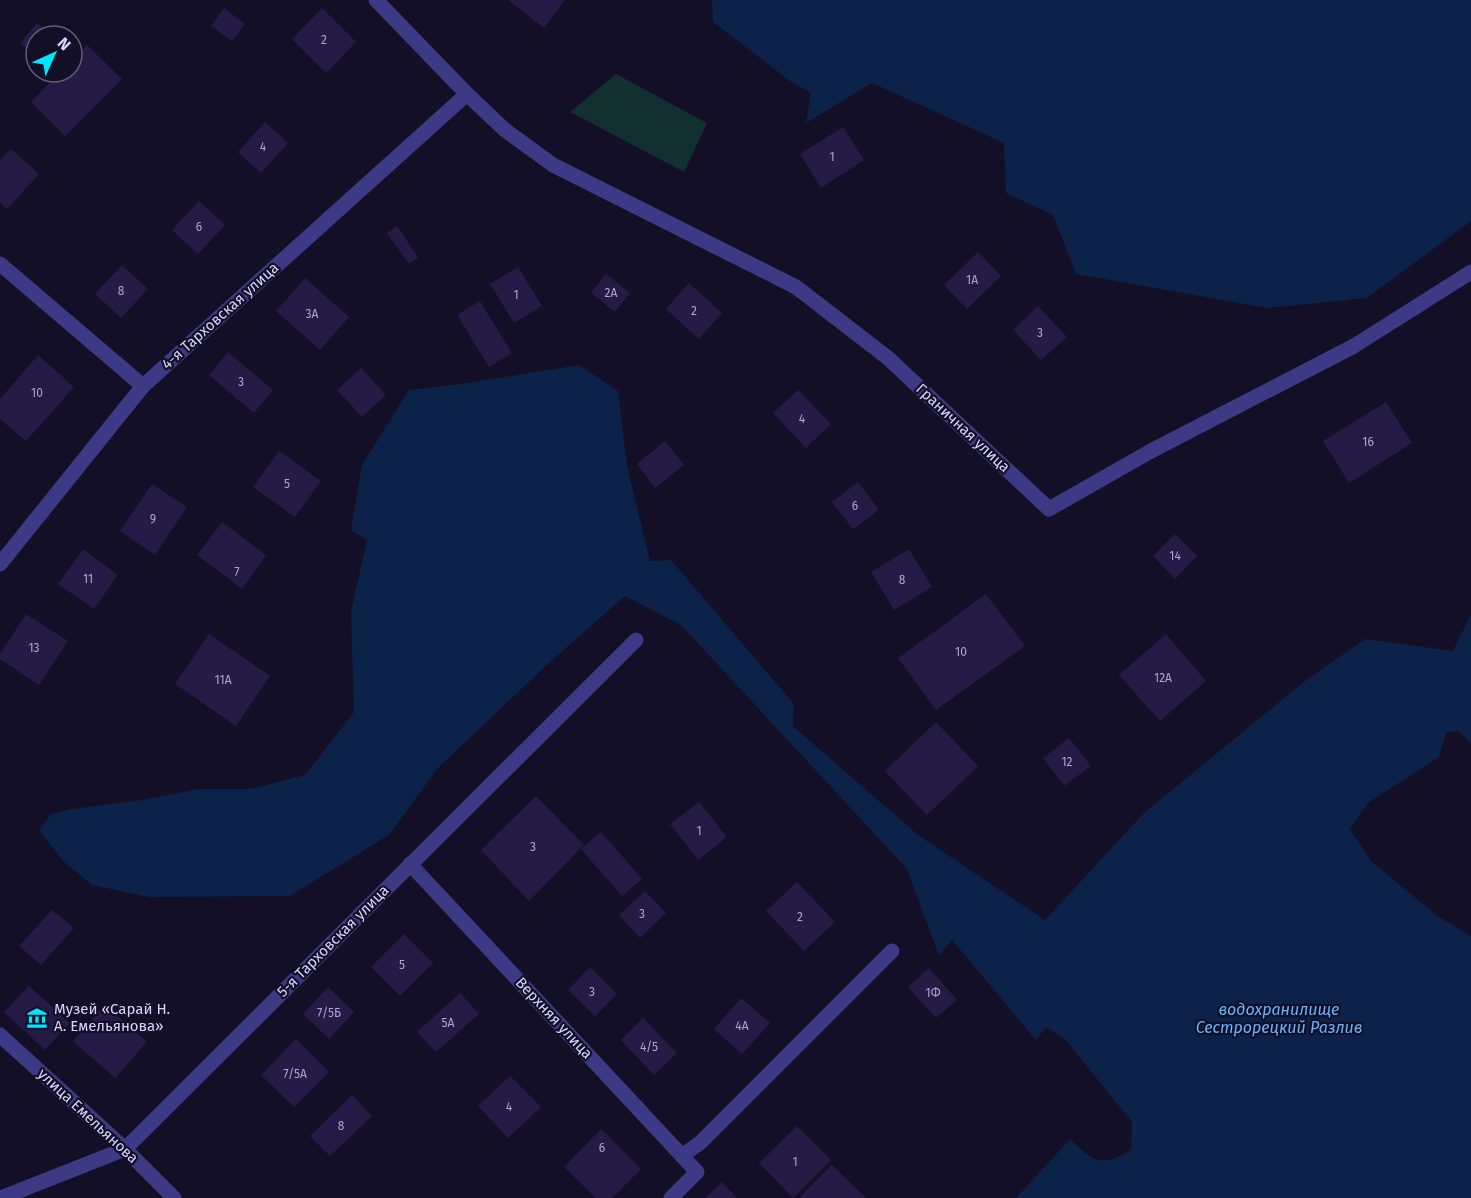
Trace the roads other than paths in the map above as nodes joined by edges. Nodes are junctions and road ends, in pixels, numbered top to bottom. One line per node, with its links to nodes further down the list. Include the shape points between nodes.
1 (376, 0): 2 (street)
2 (467, 94): 4 (street, Граничная улица, via 505,130 553,165 796,287 888,358 1049,509 1151,451 1354,346); 5 (street, 4-я Тарховская улица)
3 (0, 264): 5 (street)
4 (1471, 272)
5 (143, 386): 6 (street, 4-я Тарховская улица)
6 (0, 564)
7 (636, 640): 8 (street, 5-я Тарховская улица)
8 (410, 864): 11 (street, 5-я Тарховская улица); 12 (street, Верхняя улица)
9 (892, 951): 12 (street, via 701,1142)
10 (0, 1035): 11 (street, улица Емельянова)
11 (125, 1149): 13 (street, 5-я Тарховская улица); 14 (street, улица Емельянова)
12 (682, 1156): 15 (street, Верхняя улица, via 698,1172)
13 (1, 1198)
14 (174, 1198)
15 (671, 1198)

